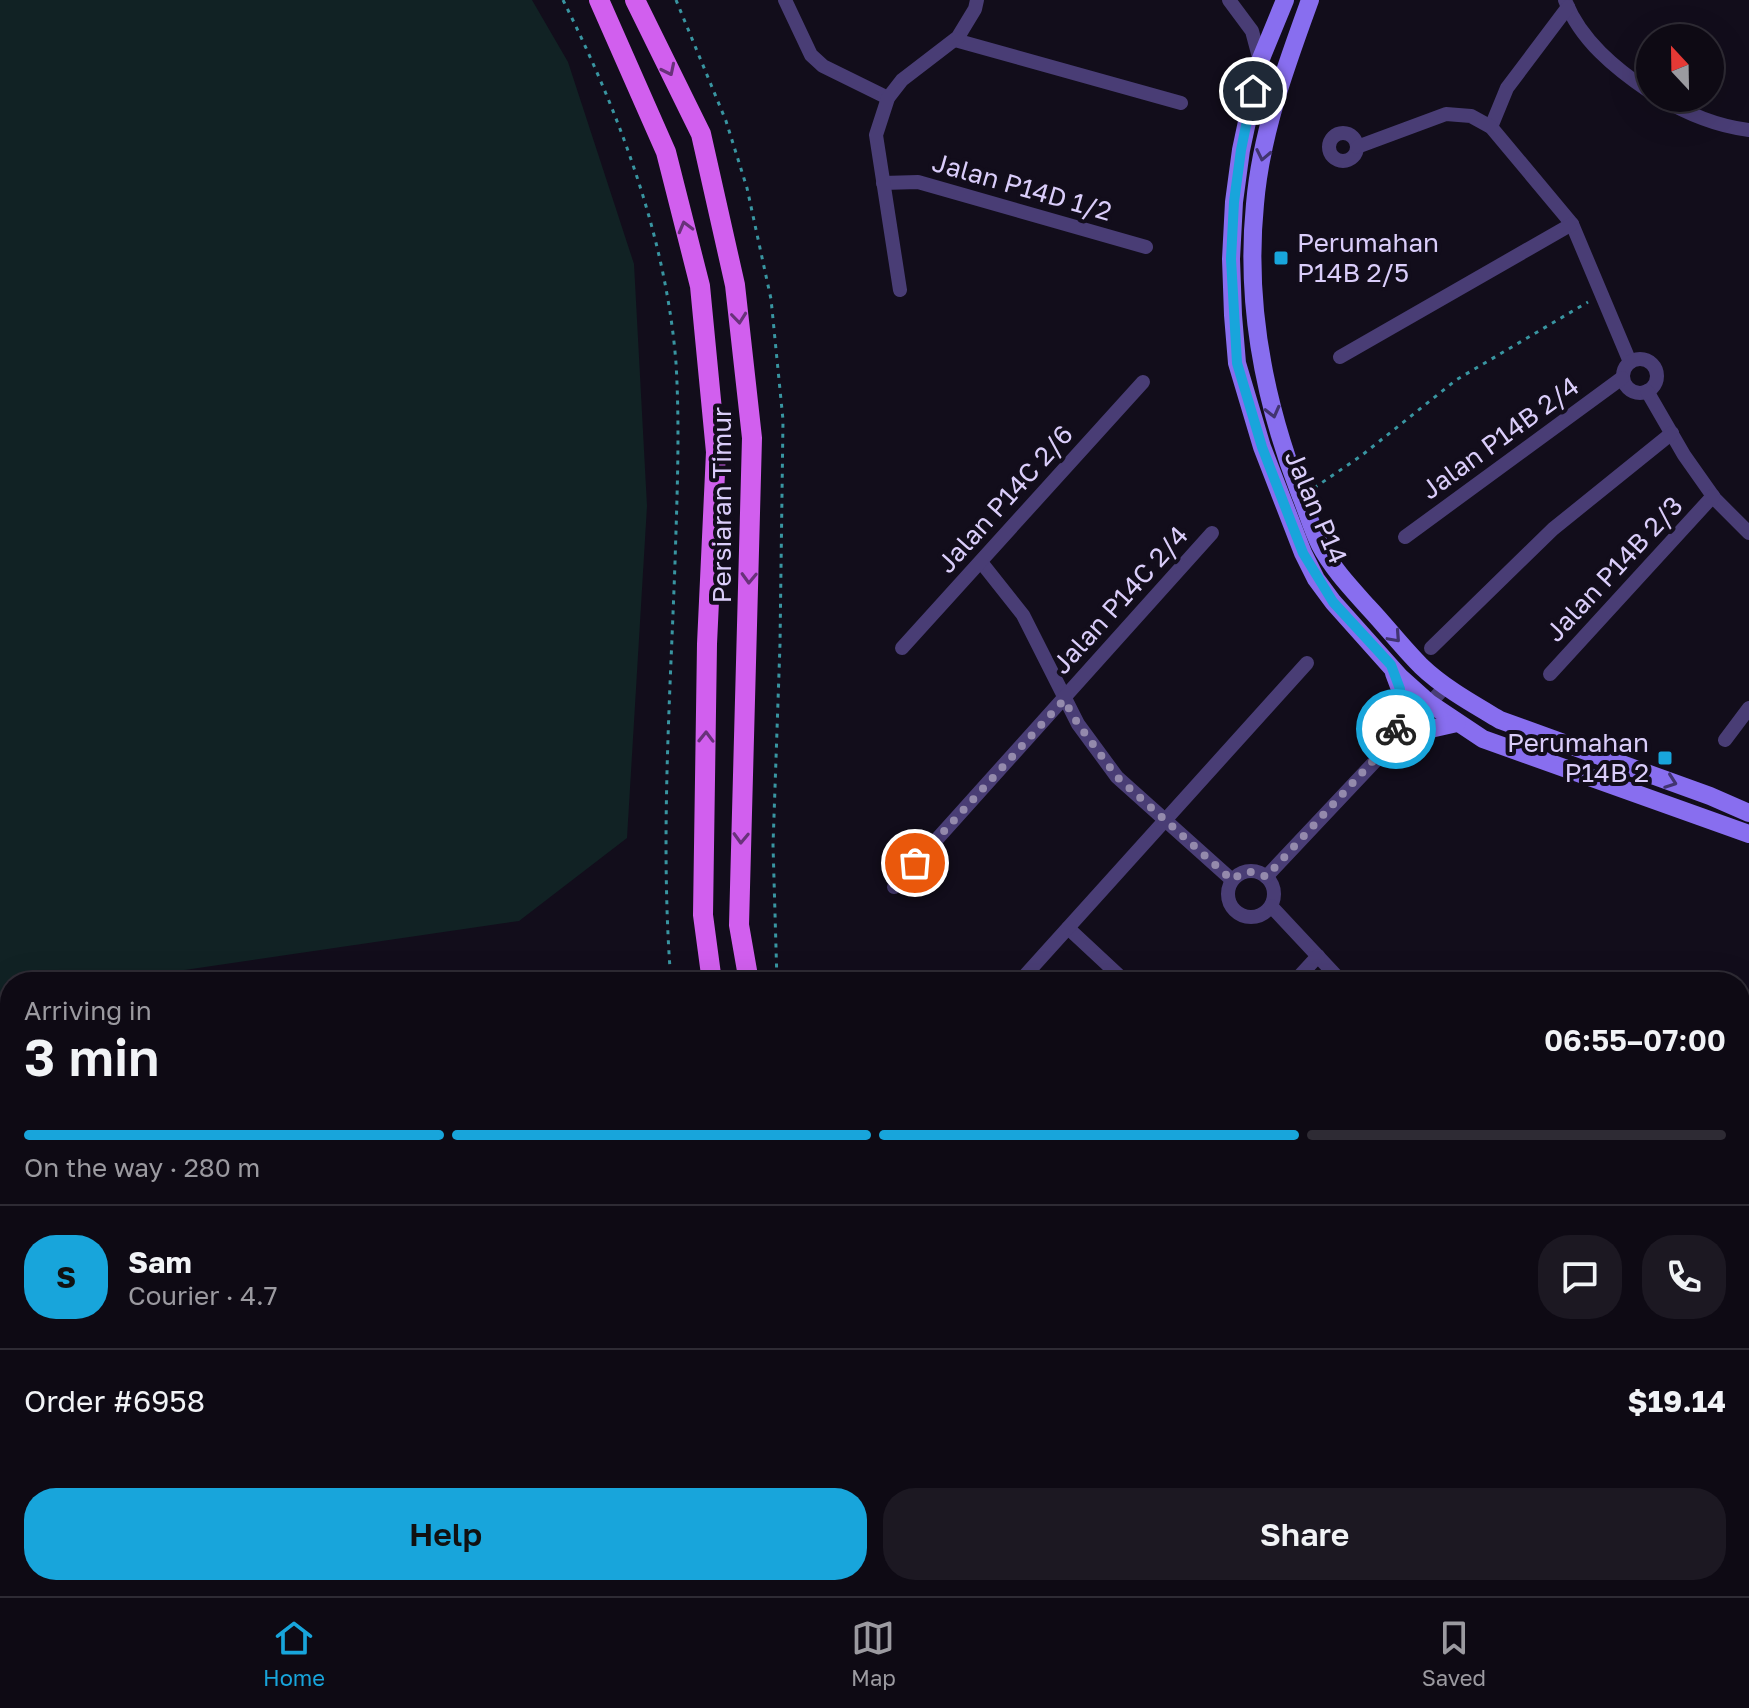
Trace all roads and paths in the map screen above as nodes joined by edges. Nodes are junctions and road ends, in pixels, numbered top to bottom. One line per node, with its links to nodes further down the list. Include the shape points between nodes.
1 (563, 0): 57 (path, via 613,111 643,196 662,271 675,360 679,442 667,833)
2 (599, 0): 58 (main road, Persiaran Timur, one-way to 2, via 703,915 716,452 700,286 666,152)
3 (635, 0): 59 (main road, Persiaran Timur, one-way to 59, via 701,134 735,285 752,438 739,925)
4 (785, 0): 13 (street, via 811,55)
5 (977, 0): 10 (street)
6 (1229, 0): 11 (street, via 1252,31)
7 (1285, 0): 11 (main road, Jalan P14)
8 (1310, 0): 41 (main road, Jalan P14, one-way to 41, via 1283,73 1255,203 1252,256 1259,356 1281,443 1320,545 1421,666)
9 (1566, 3): 12 (street, via 1588,39); 16 (street, via 1507,88)
10 (955, 40): 13 (street, via 902,80); 14 (street)
11 (1260, 61): 39 (main road, Jalan P14, via 1234,202 1231,259 1237,363 1303,553 1333,602)
12 (1636, 82)
13 (888, 98): 19 (street, via 876,135)
14 (1181, 103)
15 (1686, 112): 17 (street, via 1723,127)
16 (1491, 127): 18 (street, via 1471,116 1446,114); 20 (street)
17 (1749, 130)
18 (1357, 147)
19 (883, 183): 21 (street, Jalan P14D 1/2, via 918,182); 22 (street)
20 (1572, 224): 23 (street); 24 (street)
21 (1146, 247)
22 (900, 290)
23 (1602, 294): 25 (street); 30 (path, via 1456,380)
24 (1340, 357)
25 (1630, 362): 26 (street); 28 (street, via 1640,359 1654,367 1656,382)
26 (1622, 378): 28 (street, via 1632,392); 34 (street, Jalan P14B 2/4)
27 (1143, 382): 35 (street, Jalan P14C 2/6)
28 (1647, 391): 29 (street)
29 (1672, 433): 31 (street); 37 (street, via 1553,529)
30 (1320, 485)
31 (1713, 496): 33 (street); 40 (street, Jalan P14B 2/3)
32 (1212, 533): 42 (street, Jalan P14C 2/4)
33 (1749, 533)
34 (1405, 537)
35 (981, 562): 36 (street, Jalan P14C 2/6); 42 (street, via 1023,615)
36 (902, 648)
37 (1431, 648)
38 (1307, 663): 49 (street)
39 (1391, 665): 43 (main road, Jalan P14); 46 (main road, via 1400,689)
40 (1550, 674)
41 (1446, 686): 43 (street); 48 (main road, Jalan P14, one-way to 48, via 1500,720)
42 (1064, 700): 49 (street, via 1117,777); 53 (street, Jalan P14C 2/4)
43 (1429, 703): 45 (main road, Jalan P14); 46 (street)
44 (1749, 708): 47 (street)
45 (1457, 723): 46 (main road); 50 (main road, Jalan P14, via 1483,739)
46 (1395, 737): 51 (street)
47 (1725, 740)
48 (1749, 813)
49 (1164, 819): 52 (street); 55 (street)
50 (1749, 834)
51 (1266, 877): 52 (street, via 1244,872); 54 (street, via 1274,890)
52 (1232, 880): 54 (street, via 1229,902 1238,914 1259,916)
53 (894, 887)
54 (1271, 906): 56 (street)
55 (1068, 928): 60 (street); 61 (street)
56 (1318, 956): 62 (street); 63 (street)
57 (670, 972)
58 (711, 972)
59 (747, 972)
60 (1028, 972)
61 (1115, 972)
62 (1303, 972)
63 (1333, 972)

